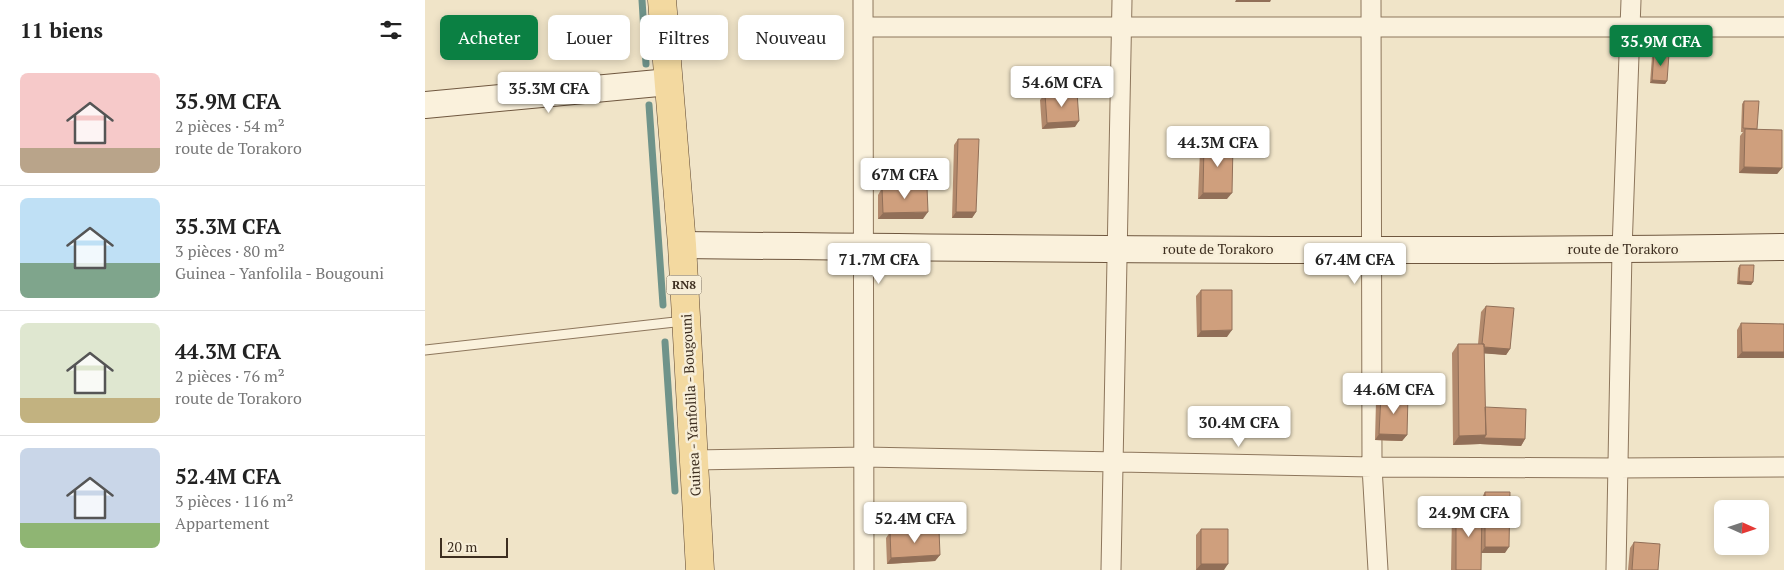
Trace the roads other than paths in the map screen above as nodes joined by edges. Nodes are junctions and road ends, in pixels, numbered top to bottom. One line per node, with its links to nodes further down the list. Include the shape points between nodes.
1 (662, 0): 11 (main road, Guinea - Yanfolila - Bougouni / RN8)
2 (863, 0): 9 (street)
3 (1122, 0): 6 (street)
4 (1371, 0): 7 (street)
5 (1631, 0): 8 (street)
6 (1122, 26): 7 (street); 9 (street); 16 (street)
7 (1371, 26): 8 (street); 17 (street)
8 (1630, 26): 10 (street); 18 (street)
9 (863, 27): 14 (street)
10 (1784, 27)
11 (669, 82): 12 (street); 13 (main road, Guinea - Yanfolila - Bougouni / RN8)
12 (425, 105)
13 (682, 245): 14 (street, route de Torakoro); 19 (main road, Guinea - Yanfolila - Bougouni / RN8)
14 (862, 247): 16 (street, route de Torakoro); 21 (street)
15 (1784, 247): 18 (street, route de Torakoro)
16 (1117, 248): 17 (street, route de Torakoro); 23 (street)
17 (1372, 250): 18 (street, route de Torakoro); 24 (street)
18 (1622, 250): 26 (street)
19 (686, 321): 20 (lane); 22 (main road, Guinea - Yanfolila - Bougouni / RN8)
20 (425, 350)
21 (864, 457): 22 (street); 23 (street); 28 (street)
22 (694, 460): 27 (main road, Guinea - Yanfolila - Bougouni / RN8)
23 (1113, 462): 24 (street); 29 (street)
24 (1373, 467): 26 (street); 30 (street)
25 (1784, 467): 26 (street)
26 (1617, 468): 31 (street)
27 (700, 570)
28 (864, 570)
29 (1111, 570)
30 (1378, 570)
31 (1616, 570)

